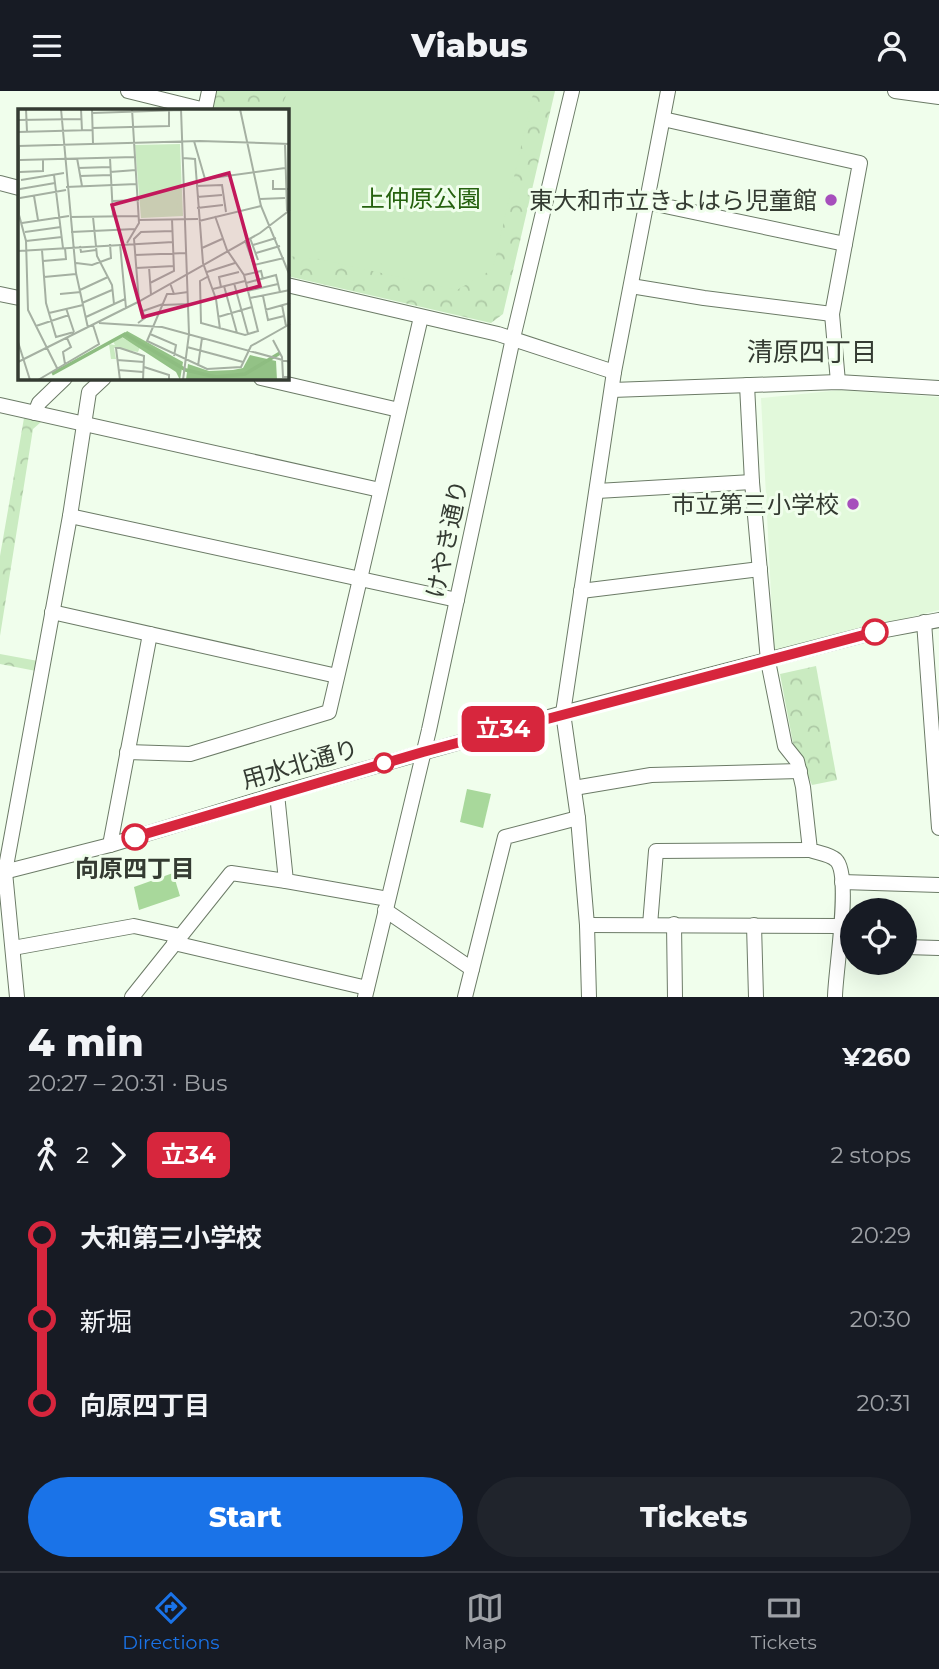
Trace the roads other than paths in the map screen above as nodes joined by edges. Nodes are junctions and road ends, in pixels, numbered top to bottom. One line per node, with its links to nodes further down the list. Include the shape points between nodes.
1 (128, 91): 7 (street)
2 (209, 91): 8 (street)
3 (572, 91): 20 (street, けやき通り)
4 (668, 91): 9 (street)
5 (895, 91): 6 (street)
6 (939, 97)
7 (201, 109)
8 (205, 109)
9 (663, 119): 12 (street); 13 (street, via 860,163)
10 (0, 183): 11 (street)
11 (18, 188)
12 (646, 202): 13 (street); 15 (street)
13 (845, 244): 18 (street)
14 (289, 285): 19 (street)
15 (631, 286): 18 (street); 21 (street)
16 (0, 293): 17 (street)
17 (18, 298)
18 (832, 314): 25 (street)
19 (421, 317): 20 (street); 30 (street)
20 (513, 338): 21 (street); 40 (street, けやき通り)
21 (614, 372): 28 (street)
22 (63, 380): 31 (street, via 38,403)
23 (102, 380): 32 (street, via 89,392)
24 (270, 380): 30 (street)
25 (838, 382): 26 (street); 27 (street)
26 (747, 385): 28 (street); 33 (street)
27 (939, 388)
28 (612, 390): 35 (street)
29 (0, 405): 31 (street)
30 (399, 410): 34 (street)
31 (35, 413): 32 (street)
32 (85, 424): 34 (street); 36 (street)
33 (752, 482): 35 (street); 37 (street)
34 (380, 490): 38 (street)
35 (597, 491): 39 (street)
36 (70, 516): 38 (street); 41 (street)
37 (760, 569): 39 (street); 44 (street)
38 (360, 579): 40 (street); 45 (street)
39 (582, 591): 46 (street)
40 (457, 600): 48 (street, けやき通り)
41 (52, 612): 43 (street); 56 (street)
42 (932, 621): 44 (street, 用水北通り); 53 (street)
43 (150, 634): 45 (street); 47 (street)
44 (768, 661): 46 (street, 用水北通り); 49 (street, via 785,746)
45 (337, 676): 47 (street, via 329,712 190,754)
46 (563, 713): 48 (street, 用水北通り); 50 (street)
47 (127, 752): 54 (street)
48 (423, 752): 51 (street, 用水北通り); 61 (street, けやき通り)
49 (800, 771): 50 (street, via 651,775); 55 (street)
50 (574, 787): 52 (street)
51 (277, 794): 54 (street, 用水北通り); 57 (street)
52 (578, 818): 63 (street); 71 (street, via 505,837)
53 (939, 828)
54 (110, 845): 56 (street, 用水北通り)
55 (810, 851): 58 (street, via 834,858); 64 (street, via 656,851)
56 (3, 873): 69 (street)
57 (286, 881): 61 (street); 67 (street, via 231,873)
58 (842, 882): 59 (street); 60 (street)
59 (939, 885)
60 (842, 898)
61 (387, 904): 71 (street); 73 (street, けやき通り)
62 (674, 924): 64 (street); 65 (street); 78 (street)
63 (587, 925): 64 (street); 77 (street)
64 (650, 925)
65 (754, 925): 66 (street); 79 (street)
66 (840, 926)
67 (177, 939): 69 (street, via 134,926); 73 (street); 75 (street)
68 (917, 947): 70 (street)
69 (13, 948): 74 (street)
70 (939, 948)
71 (472, 969): 76 (street)
72 (840, 974): 80 (street)
73 (366, 993)
74 (18, 997)
75 (132, 997)
76 (465, 997)
77 (589, 997)
78 (675, 997)
79 (756, 997)
80 (835, 997)

